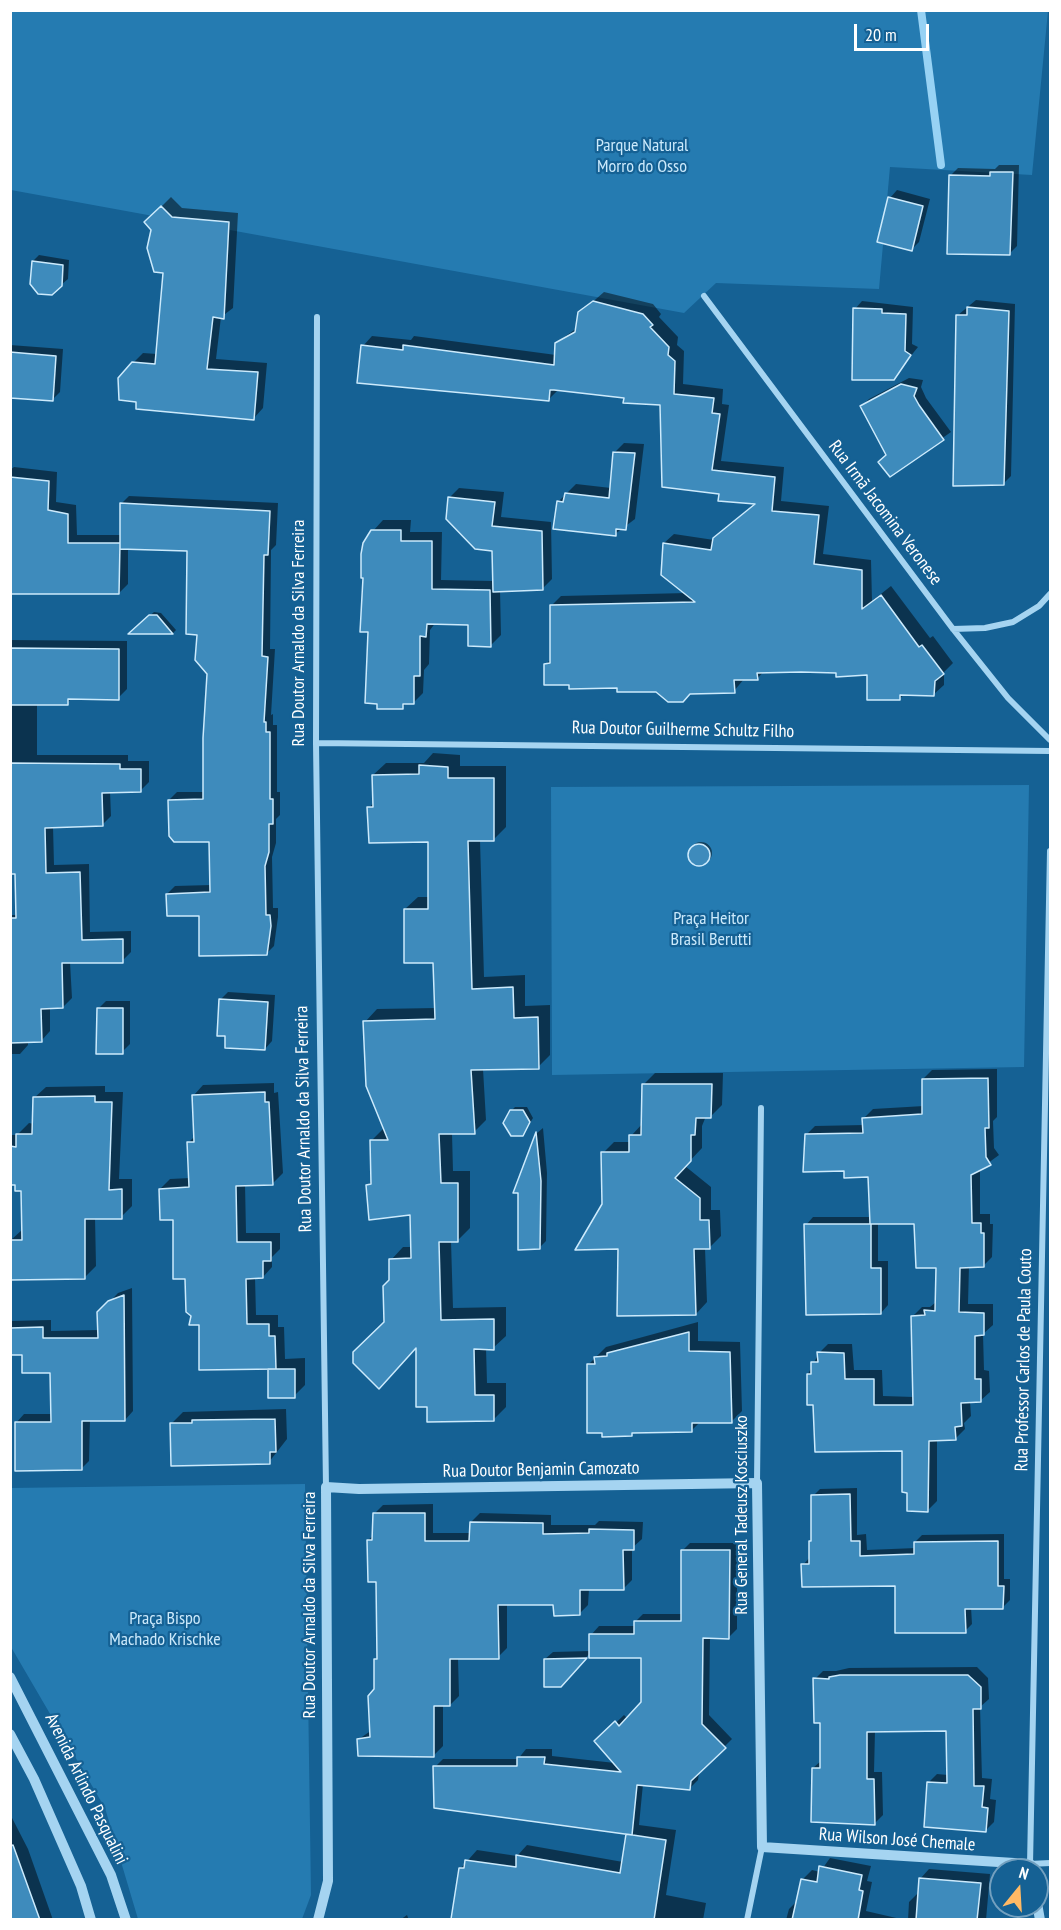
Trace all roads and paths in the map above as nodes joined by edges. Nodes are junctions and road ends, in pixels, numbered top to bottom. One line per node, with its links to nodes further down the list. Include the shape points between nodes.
1 (704, 296): 4 (street, Rua Irmã Jacomina Veronese)
2 (317, 317): 6 (street, Rua Doutor Arnaldo da Silva Ferreira)
3 (1050, 594): 4 (street, via 1039,606 1013,621 984,628)
4 (953, 628): 5 (street, Rua Irmã Jacomina Veronese, via 1008,698)
5 (1050, 740)
6 (316, 743): 7 (street, Rua Doutor Guilherme Schultz Filho); 11 (street, Rua Doutor Arnaldo da Silva Ferreira)
7 (1050, 751)
8 (1050, 851): 15 (street, Rua Professor Carlos de Paula Couto)
9 (761, 1108): 10 (street, Rua General Tadeusz Kosciuszko)
10 (757, 1483): 11 (street, Rua Doutor Benjamin Camozato); 14 (street, Rua General Tadeusz Kosciuszko)
11 (326, 1487): 19 (street, Rua Doutor Arnaldo da Silva Ferreira, via 328,1881)
12 (10, 1677): 18 (street, Avenida Arlindo Pasqualini, via 111,1875)
13 (10, 1734): 17 (street, via 81,1886)
14 (762, 1847): 16 (street, Rua Wilson José Chemale); 20 (street, Rua General Tadeusz Kosciuszko)
15 (1030, 1858)
16 (989, 1864)
17 (91, 1920)
18 (126, 1920)
19 (318, 1920)
20 (747, 1920)

